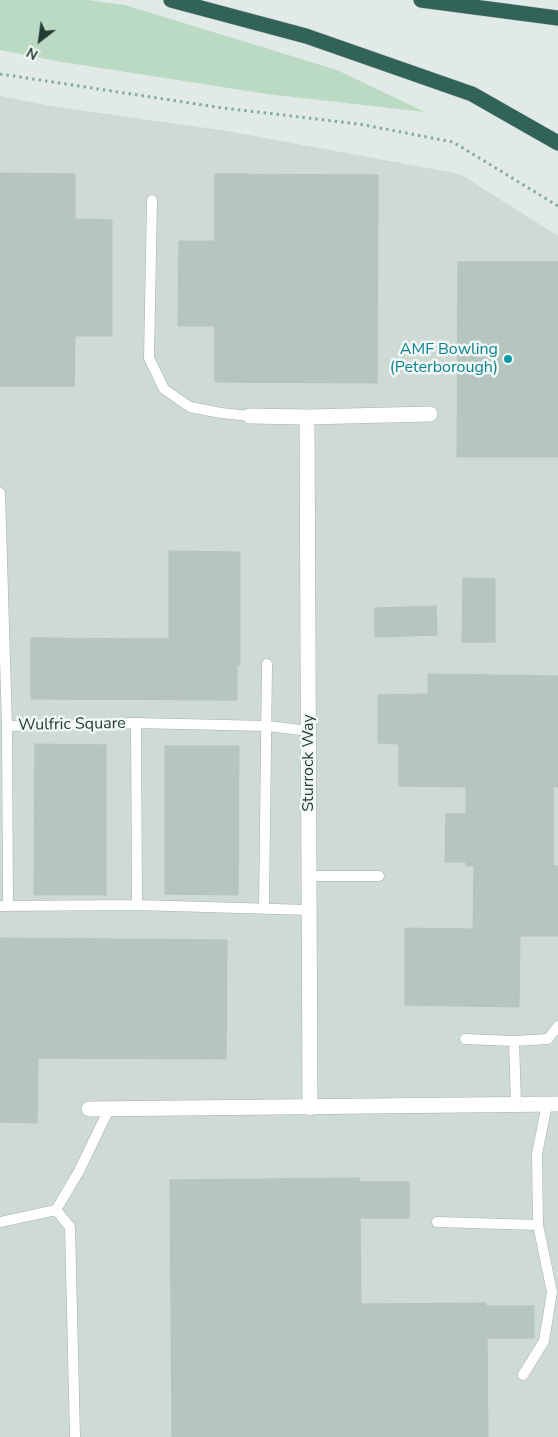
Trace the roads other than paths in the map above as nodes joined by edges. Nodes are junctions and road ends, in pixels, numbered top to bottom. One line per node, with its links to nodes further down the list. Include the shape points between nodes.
1 (171, 0): 4 (highway, via 306,36 472,94)
2 (421, 0): 3 (highway)
3 (558, 18)
4 (558, 142)
5 (152, 200): 7 (lane, via 149,358 164,389 190,407)
6 (430, 414): 8 (street)
7 (250, 416): 8 (street)
8 (306, 418): 15 (street, Sturrock Way)
9 (0, 495): 10 (lane)
10 (2, 655): 13 (lane)
11 (267, 664): 14 (lane)
12 (136, 723): 13 (lane, Wulfric Square); 14 (lane, Wulfric Square); 19 (lane, Wulfric Square)
13 (7, 726): 18 (lane, Wulfric Square)
14 (268, 726): 15 (lane, Wulfric Square); 20 (lane)
15 (309, 731): 16 (street, Sturrock Way)
16 (310, 876): 17 (lane); 21 (street, Sturrock Way)
17 (379, 876)
18 (4, 905): 19 (lane, Wulfric Square)
19 (137, 905): 20 (lane, Wulfric Square)
20 (264, 907): 21 (lane, Wulfric Square)
21 (309, 910): 27 (street, Sturrock Way)
22 (558, 1026): 24 (lane, via 548,1039)
23 (465, 1039): 24 (lane)
24 (514, 1041): 25 (lane)
25 (516, 1104): 26 (street); 27 (street)
26 (552, 1104): 33 (lane, via 537,1154)
27 (310, 1108): 28 (street)
28 (109, 1109): 29 (street); 30 (lane)
29 (90, 1110)
30 (56, 1210): 31 (lane); 35 (lane, via 70,1227)
31 (0, 1222)
32 (437, 1222): 33 (lane)
33 (538, 1225): 34 (lane, via 552,1292 544,1342)
34 (524, 1376)
35 (75, 1437)

